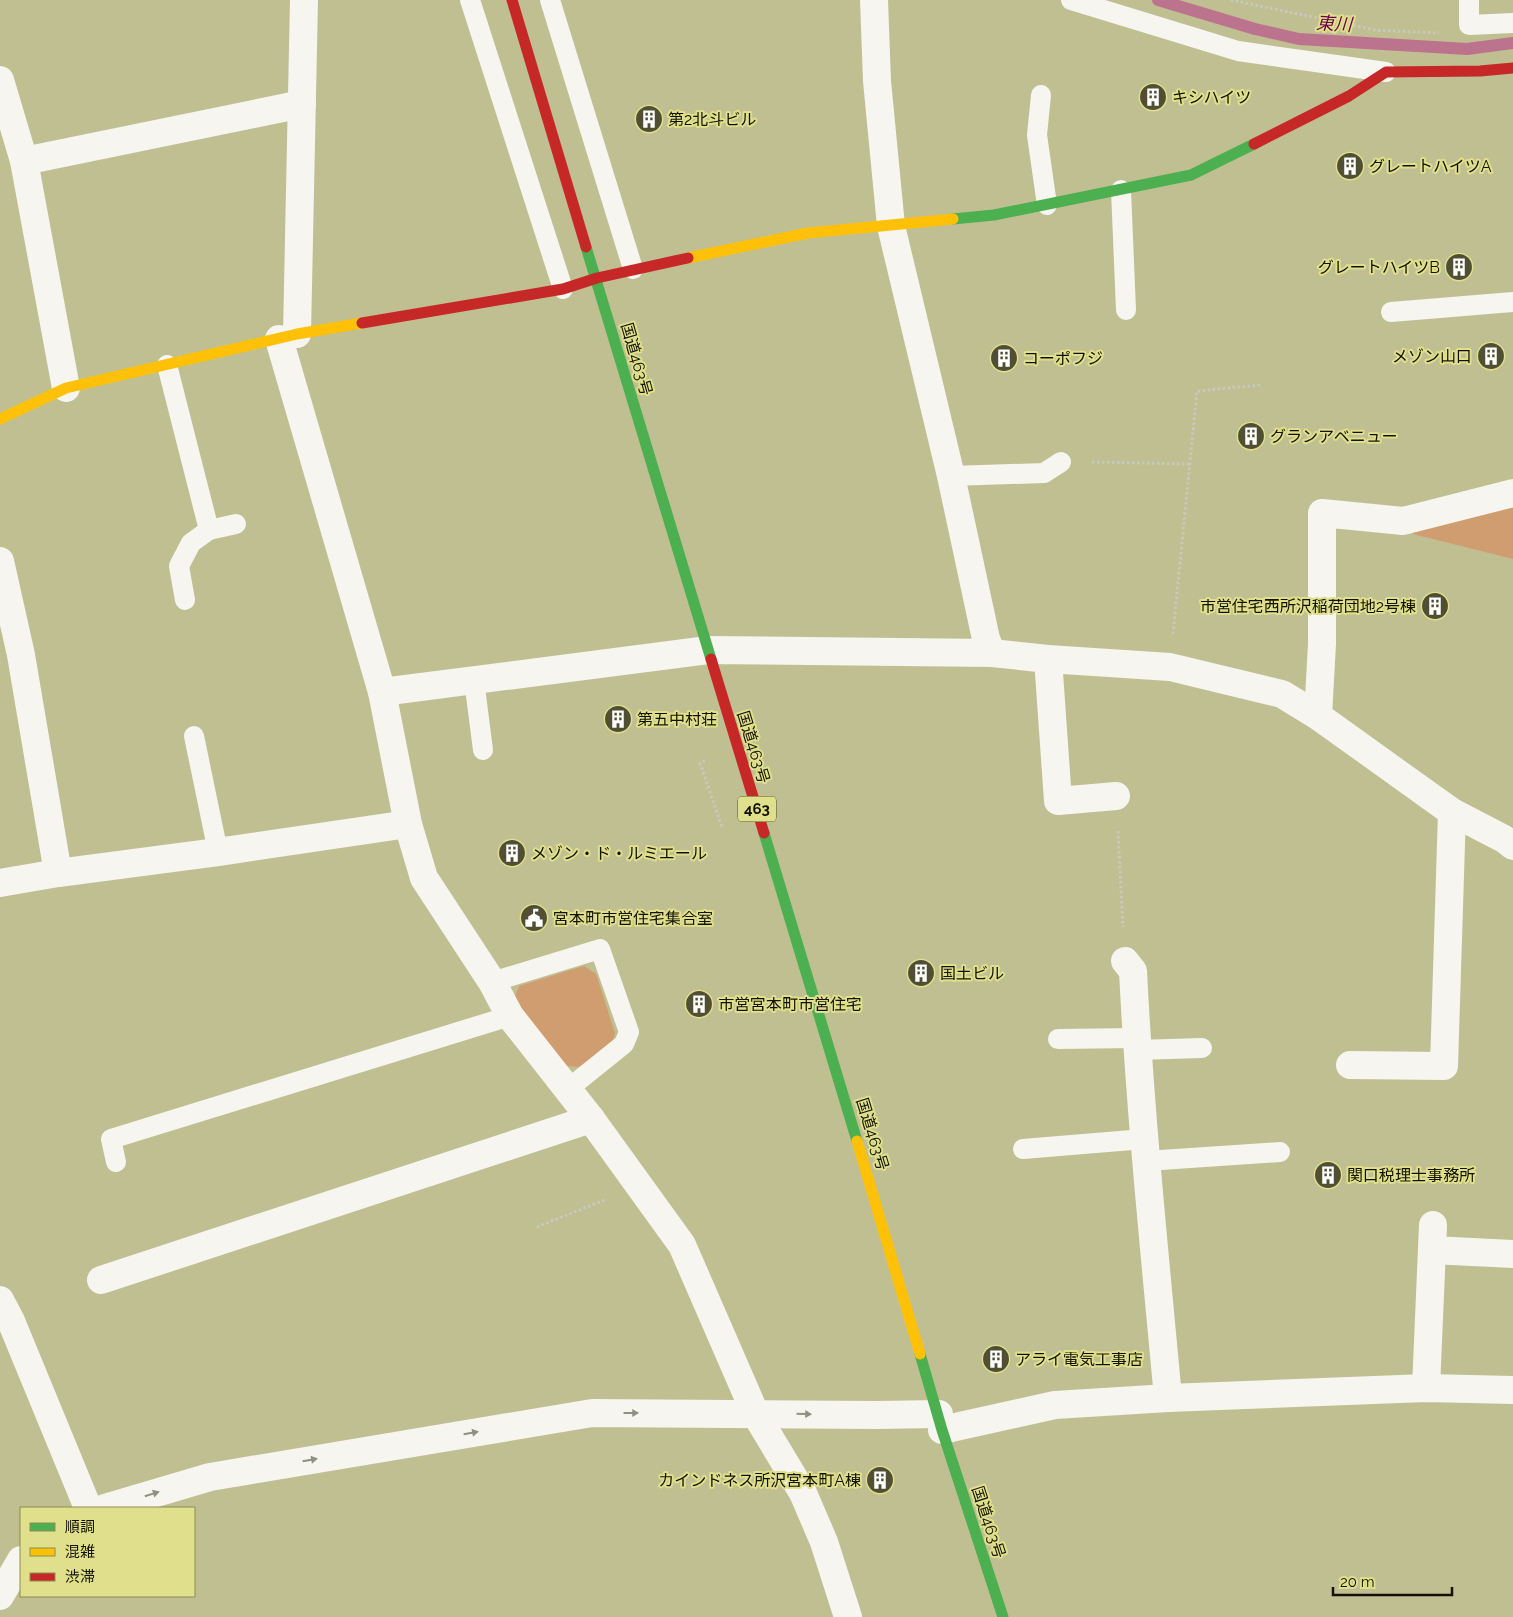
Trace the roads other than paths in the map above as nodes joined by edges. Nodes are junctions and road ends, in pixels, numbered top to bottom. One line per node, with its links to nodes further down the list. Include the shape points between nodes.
1 (304, 0): 13 (street)
2 (470, 0): 20 (lane)
3 (512, 0): 19 (main road, 国道463号 / 463)
4 (550, 0): 18 (lane)
5 (874, 0): 17 (street, via 877,81)
6 (1071, 0): 10 (lane, via 1238,51)
7 (1469, 0): 8 (lane, via 1469,25)
8 (1513, 23)
9 (1513, 68): 10 (main road, via 1480,72)
10 (1386, 72): 15 (main road, via 1349,96 1191,175)
11 (0, 80): 14 (street)
12 (1041, 95): 16 (lane, via 1037,135)
13 (302, 104): 14 (street); 24 (street)
14 (14, 149): 26 (street)
15 (1120, 190): 16 (main road); 22 (lane)
16 (1048, 205): 17 (main road, via 994,215)
17 (891, 226): 18 (main road, via 808,234); 29 (street)
18 (633, 269): 19 (main road)
19 (597, 278): 20 (main road); 35 (main road, 国道463号 / 463)
20 (563, 289): 24 (main road)
21 (1513, 302): 23 (lane)
22 (1126, 310)
23 (1391, 312)
24 (288, 337): 25 (main road); 39 (street)
25 (167, 365): 26 (main road); 32 (lane)
26 (66, 388): 27 (main road)
27 (0, 419)
28 (1061, 462): 29 (lane, via 1044,473)
29 (951, 476): 36 (street, via 986,639)
30 (1513, 493): 40 (street, via 1404,521 1322,512 1322,644)
31 (236, 524): 32 (lane)
32 (209, 530): 34 (lane, via 191,543 179,566)
33 (0, 561): 48 (street, via 21,656)
34 (185, 600)
35 (708, 650): 36 (street); 38 (street); 70 (main road, 国道463号 / 463)
36 (992, 653): 37 (street)
37 (1048, 659): 40 (street, via 1170,667 1282,694); 43 (street, via 1058,801)
38 (474, 680): 39 (street); 42 (lane)
39 (382, 692): 45 (street)
40 (1318, 716): 44 (street)
41 (194, 736): 47 (lane)
42 (483, 750)
43 (1116, 796)
44 (1452, 812): 46 (street); 56 (street, via 1444,1066)
45 (408, 824): 47 (street); 51 (street, via 424,878)
46 (1510, 841)
47 (218, 852): 48 (street)
48 (58, 872): 49 (street)
49 (0, 883)
50 (1125, 961): 54 (street, via 1133,970)
51 (492, 982): 52 (street); 57 (lane, via 600,948 629,1032 624,1044)
52 (510, 1016): 57 (street); 62 (lane, via 111,1139)
53 (1058, 1039): 54 (lane)
54 (1137, 1044): 55 (lane); 60 (street)
55 (1202, 1048)
56 (1350, 1065)
57 (568, 1089): 58 (street)
58 (591, 1119): 64 (street); 69 (street, via 682,1245)
59 (1023, 1149): 60 (lane)
60 (1145, 1150): 61 (lane); 68 (street)
61 (1280, 1152)
62 (116, 1162)
63 (1513, 1254): 66 (street, via 1433,1237)
64 (101, 1280)
65 (0, 1300): 71 (street)
66 (1426, 1388): 67 (street); 68 (street)
67 (1513, 1390)
68 (1168, 1398): 70 (street, via 1055,1405)
69 (755, 1413): 70 (street, one-way to 70, via 877,1415); 72 (street, one-way to 69, via 210,1477 592,1413); 75 (street, via 802,1493 824,1542)
70 (941, 1422): 76 (main road, 国道463号 / 463)
71 (88, 1507)
72 (108, 1507)
73 (20, 1562): 74 (street)
74 (0, 1596)
75 (848, 1617)
76 (1003, 1617)

